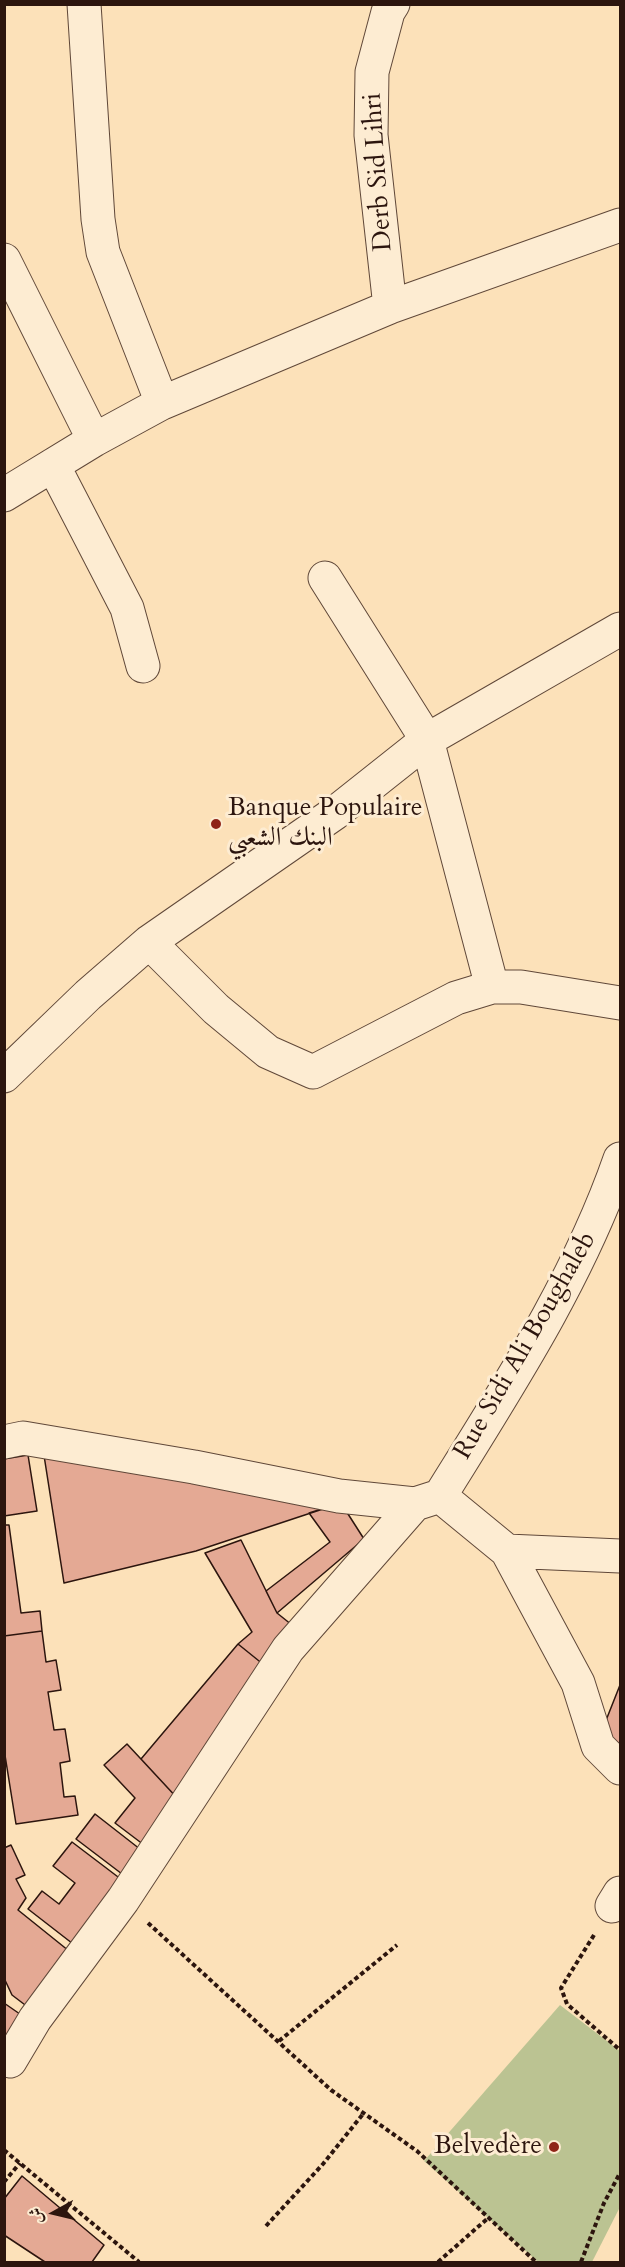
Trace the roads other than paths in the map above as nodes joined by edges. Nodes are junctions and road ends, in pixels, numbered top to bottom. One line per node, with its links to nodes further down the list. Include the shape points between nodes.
1 (84, 4): 6 (street, via 103,252)
2 (393, 4): 5 (street, Derb Sid Lihri, via 372,72 371,135)
3 (621, 225): 5 (street)
4 (4, 260): 7 (street)
5 (390, 307): 6 (street)
6 (162, 403): 7 (street)
7 (94, 440): 8 (street)
8 (53, 465): 9 (street); 12 (street, via 127,608)
9 (4, 495)
10 (325, 578): 13 (street)
11 (621, 629): 13 (street)
12 (143, 666)
13 (427, 740): 14 (street, via 335,813); 15 (street)
14 (149, 942): 15 (street, via 216,1009 268,1052 313,1072 456,998); 17 (street)
15 (492, 987): 16 (street, via 521,987)
16 (621, 1003)
17 (4, 1076)
18 (621, 1159): 20 (street, Rue Sidi Ali Boughaleb, via 603,1208 550,1315)
19 (4, 1442): 20 (street, via 23,1438 339,1496)
20 (428, 1500): 21 (street); 24 (street, Rue Sidi Ali Boughaleb, via 288,1649 123,1900 35,2019)
21 (507, 1551): 22 (street); 23 (street, via 578,1683 598,1746)
22 (621, 1556)
23 (621, 1768)
24 (10, 2061)

